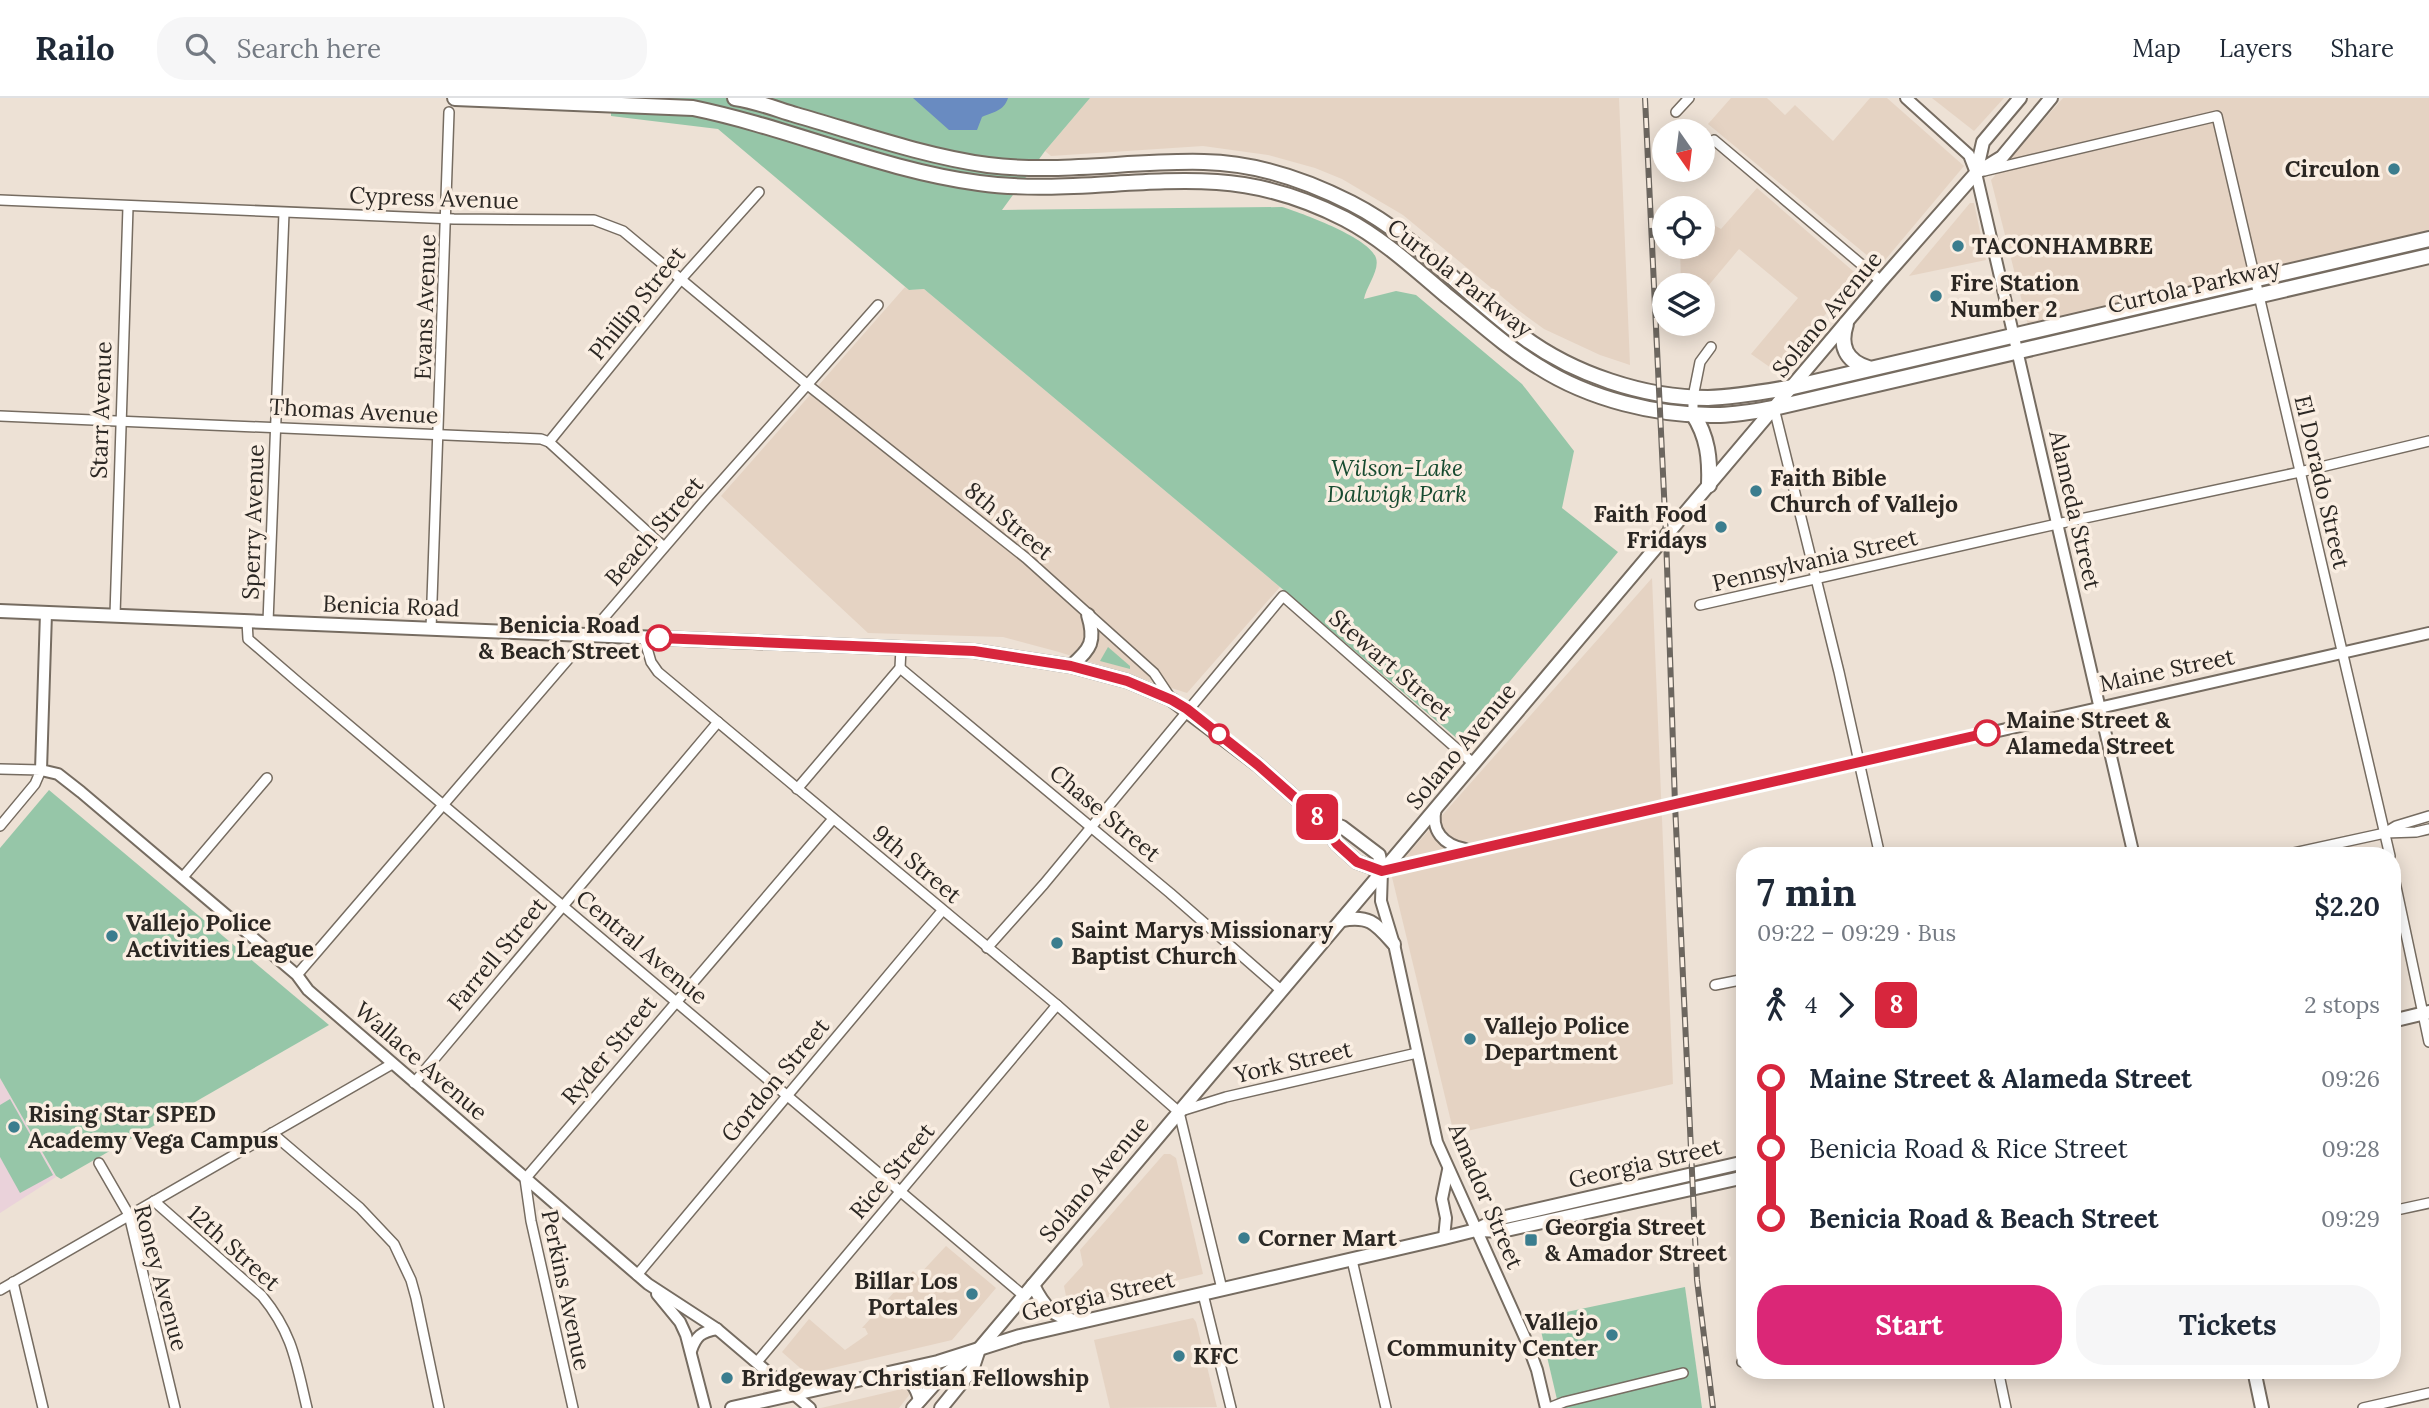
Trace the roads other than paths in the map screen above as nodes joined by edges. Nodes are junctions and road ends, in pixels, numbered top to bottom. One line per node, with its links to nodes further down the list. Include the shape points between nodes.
1 (735, 98): 30 (main road, Curtola Parkway, via 989,165 1206,162 1296,178 1387,225 1522,337 1549,353 1616,382)
2 (1689, 98): 8 (street)
3 (1906, 98): 10 (street, via 1969,155)
4 (2020, 98): 10 (main road, Solano Avenue, via 1983,142)
5 (2051, 98): 10 (main road, Solano Avenue, via 2002,157)
6 (562, 100): 7 (main road, Curtola Parkway); 32 (main road, Curtola Parkway, via 693,108 922,172 996,186 1219,182 1264,189 1345,220 1383,244 1539,368 1613,399)
7 (452, 105): 15 (street, Evans Avenue)
8 (1676, 112)
9 (1715, 141): 20 (street)
10 (1976, 173): 19 (street, El Dorado Street, via 2217,116); 20 (main road, Solano Avenue); 24 (street, Alameda Street)
11 (759, 192): 18 (street, Phillip Street)
12 (0, 201): 13 (street, Cypress Avenue)
13 (128, 207): 14 (street, Cypress Avenue); 34 (street, Starr Avenue)
14 (284, 213): 15 (street, Cypress Avenue); 35 (street, Sperry Avenue)
15 (447, 219): 18 (street, Cypress Avenue, via 594,220 623,231); 36 (street, Evans Avenue)
16 (2429, 239): 19 (main road, Curtola Parkway)
17 (2429, 256): 21 (main road, Curtola Parkway)
18 (682, 278): 28 (street, Cypress Avenue); 38 (street, Phillip Street)
19 (2256, 279): 21 (street, El Dorado Street); 24 (main road, Curtola Parkway)
20 (1881, 281): 23 (main road, Solano Avenue)
21 (2259, 294): 26 (main road, Curtola Parkway); 39 (street, El Dorado Street)
22 (878, 305): 28 (street, Beach Street)
23 (1846, 324): 27 (main road, via 1844,350); 29 (main road, Solano Avenue)
24 (2013, 335): 26 (street, Alameda Street); 27 (main road, Curtola Parkway)
25 (1711, 347): 30 (street, via 1700,362)
26 (2017, 351): 31 (main road, Curtola Parkway); 41 (street, Alameda Street)
27 (1868, 368): 29 (main road, Curtola Parkway)
28 (808, 386): 42 (street, Beach Street); 48 (street, 8th Street, via 1026,558)
29 (1793, 387): 30 (main road, Curtola Parkway); 31 (main road, Solano Avenue)
30 (1693, 397): 32 (street)
31 (1774, 408): 32 (main road, Curtola Parkway); 40 (main road, Solano Avenue); 43 (street)
32 (1693, 414): 40 (main road, via 1707,446)
33 (0, 416): 34 (street, Thomas Avenue)
34 (121, 420): 35 (street, Thomas Avenue); 47 (street, Starr Avenue)
35 (277, 427): 36 (street, Thomas Avenue); 50 (street, Sperry Avenue)
36 (439, 434): 38 (street, Thomas Avenue); 51 (street, Evans Avenue)
37 (2429, 441): 39 (street, Pennsylvania Street)
38 (549, 442): 42 (street)
39 (2300, 472): 41 (street, Pennsylvania Street); 56 (street, El Dorado Street)
40 (1709, 485): 64 (main road, Solano Avenue)
41 (2057, 524): 43 (street, Pennsylvania Street); 60 (street, Alameda Street)
42 (664, 547): 53 (street, Beach Street)
43 (1815, 579): 44 (street, Pennsylvania Street); 63 (street)
44 (1700, 605)
45 (0, 611): 46 (main road, Benicia Road)
46 (46, 612): 47 (main road, Benicia Road); 66 (street)
47 (115, 615): 49 (main road, Benicia Road)
48 (1088, 615): 57 (main road, via 1091,641); 59 (street, 8th Street, via 1154,674)
49 (247, 621): 50 (main road, Benicia Road); 69 (street, Central Avenue, via 248,639)
50 (268, 622): 51 (main road, Benicia Road)
51 (431, 629): 53 (main road, Benicia Road)
52 (2429, 633): 56 (street, Maine Street)
53 (591, 634): 54 (main road, Benicia Road); 69 (street, Beach Street)
54 (644, 638): 55 (main road, Benicia Road); 62 (street, 9th Street, via 658,672)
55 (901, 648): 57 (main road, Benicia Road, via 974,651); 58 (street)
56 (2342, 653): 60 (street, Maine Street); 77 (street, El Dorado Street)
57 (1071, 666): 59 (main road, Benicia Road, via 1127,681)
58 (900, 668): 68 (street); 75 (street, Chase Street)
59 (1172, 700): 61 (main road, Benicia Road)
60 (2099, 706): 63 (street, Maine Street); 79 (street, Alameda Street)
61 (1187, 709): 64 (street, Stewart Street, via 1283,596); 73 (main road, Benicia Road); 75 (street)
62 (718, 722): 68 (street, 9th Street); 85 (street, Farrell Street)
63 (1859, 762): 78 (street); 82 (street, Maine Street)
64 (1474, 764): 70 (main road, Solano Avenue)
65 (0, 769): 66 (street, Wallace Avenue)
66 (41, 770): 74 (street, via 35,785); 84 (street, Wallace Avenue, via 58,774)
67 (267, 778): 84 (street)
68 (797, 789): 72 (street, 9th Street)
69 (444, 805): 85 (street, Central Avenue); 91 (street, Beach Street)
70 (1436, 808): 82 (street, via 1442,839); 83 (main road, Solano Avenue)
71 (2429, 816): 77 (street)
72 (833, 819): 87 (street, 9th Street); 95 (street, Ryder Street)
73 (1319, 819): 83 (main road, Benicia Road, via 1357,862); 83 (main road, Benicia Road, via 1342,827 1379,855)
74 (0, 826)
75 (1091, 826): 90 (street); 94 (street, Chase Street)
76 (2429, 829): 77 (street)
77 (2385, 834): 80 (street); 81 (street, El Dorado Street)
78 (1878, 847)
79 (2132, 847)
80 (2323, 847)
81 (2388, 847)
82 (1471, 850): 83 (street, Maine Street)
83 (1382, 871): 88 (main road, Solano Avenue); 89 (street, Amador Street, via 1381,901)
84 (183, 877): 91 (street, Wallace Avenue)
85 (563, 906): 95 (street, Central Avenue); 102 (street, Farrell Street)
86 (2401, 906): 97 (street)
87 (942, 911): 90 (street, 9th Street); 103 (street, Gordon Street)
88 (1342, 920): 89 (main road, via 1367,919); 94 (main road, Solano Avenue)
89 (1394, 944): 100 (street, Amador Street)
90 (987, 948): 96 (street, 9th Street)
91 (297, 975): 101 (street, Wallace Avenue)
92 (1736, 981): 93 (street)
93 (1715, 985)
94 (1282, 991): 104 (main road, Solano Avenue)
95 (676, 1001): 103 (street, Central Avenue); 109 (street, Ryder Street)
96 (1057, 1005): 104 (street, 9th Street); 111 (street, Rice Street)
97 (2426, 1013): 98 (main road); 99 (street)
98 (2401, 1019)
99 (2429, 1042)
100 (1417, 1053): 104 (street, York Street); 108 (street, Amador Street)
101 (391, 1064): 102 (street, Wallace Avenue); 105 (street)
102 (414, 1083): 109 (street, Wallace Avenue)
103 (788, 1095): 111 (street, Central Avenue); 119 (street, Gordon Street)
104 (1179, 1112): 122 (main road, Solano Avenue); 123 (street)
105 (272, 1133): 112 (street); 142 (street, via 360,1208 394,1244 416,1298)
106 (99, 1163): 115 (street, Roney Avenue)
107 (1736, 1164): 116 (main road, Georgia Street, via 1501,1218)
108 (1448, 1170): 116 (street, Amador Street); 117 (street, via 1442,1199)
109 (525, 1179): 119 (street, Wallace Avenue); 143 (street, Perkins Avenue)
110 (1736, 1179): 116 (main road, Georgia Street, via 1502,1230)
111 (900, 1191): 126 (street, Central Avenue); 131 (street, Rice Street)
112 (154, 1201): 115 (street); 141 (street, 12th Street, via 274,1311 291,1345)
113 (2429, 1203): 114 (street)
114 (2401, 1209)
115 (129, 1215): 120 (street); 140 (street, Roney Avenue)
116 (1476, 1230): 117 (main road, Georgia Street); 150 (street, Amador Street, via 1527,1340)
117 (1444, 1238): 118 (main road, Georgia Street)
118 (1352, 1260): 123 (main road, Georgia Street); 149 (street)
119 (637, 1275): 121 (street, Wallace Avenue)
120 (13, 1282): 124 (street); 139 (street)
121 (648, 1284): 128 (street, Wallace Avenue); 130 (street, via 680,1322)
122 (1033, 1285): 126 (main road, Solano Avenue); 127 (main road, via 1043,1305 1059,1317)
123 (1222, 1289): 125 (main road, Georgia Street)
124 (0, 1290)
125 (1203, 1293): 127 (main road, Georgia Street); 148 (street)
126 (1024, 1296): 129 (main road, Solano Avenue)
127 (1078, 1322): 129 (main road, Georgia Street)
128 (717, 1329): 130 (street, via 701,1333); 131 (street, Wallace Avenue)
129 (979, 1349): 132 (main road, Georgia Street); 138 (main road, Solano Avenue, via 938,1380); 147 (main road, Solano Avenue, via 972,1370)
130 (691, 1351): 144 (street)
131 (757, 1362): 137 (street, Wallace Avenue)
132 (890, 1373): 137 (main road, Georgia Street); 138 (main road, via 916,1387)
133 (1683, 1373): 150 (street)
134 (2000, 1379): 151 (street)
135 (2256, 1379): 152 (main road)
136 (2429, 1393): 153 (street)
137 (794, 1394): 145 (main road, Georgia Street); 146 (street, Wallace Avenue)
138 (916, 1404)
139 (43, 1408)
140 (175, 1408)
141 (307, 1408)
142 (439, 1408)
143 (573, 1408)
144 (705, 1408)
145 (732, 1408)
146 (810, 1408)
147 (941, 1408)
148 (1230, 1408)
149 (1387, 1408)
150 (1548, 1408)
151 (2006, 1408)
152 (2262, 1408)
153 (2363, 1408)

